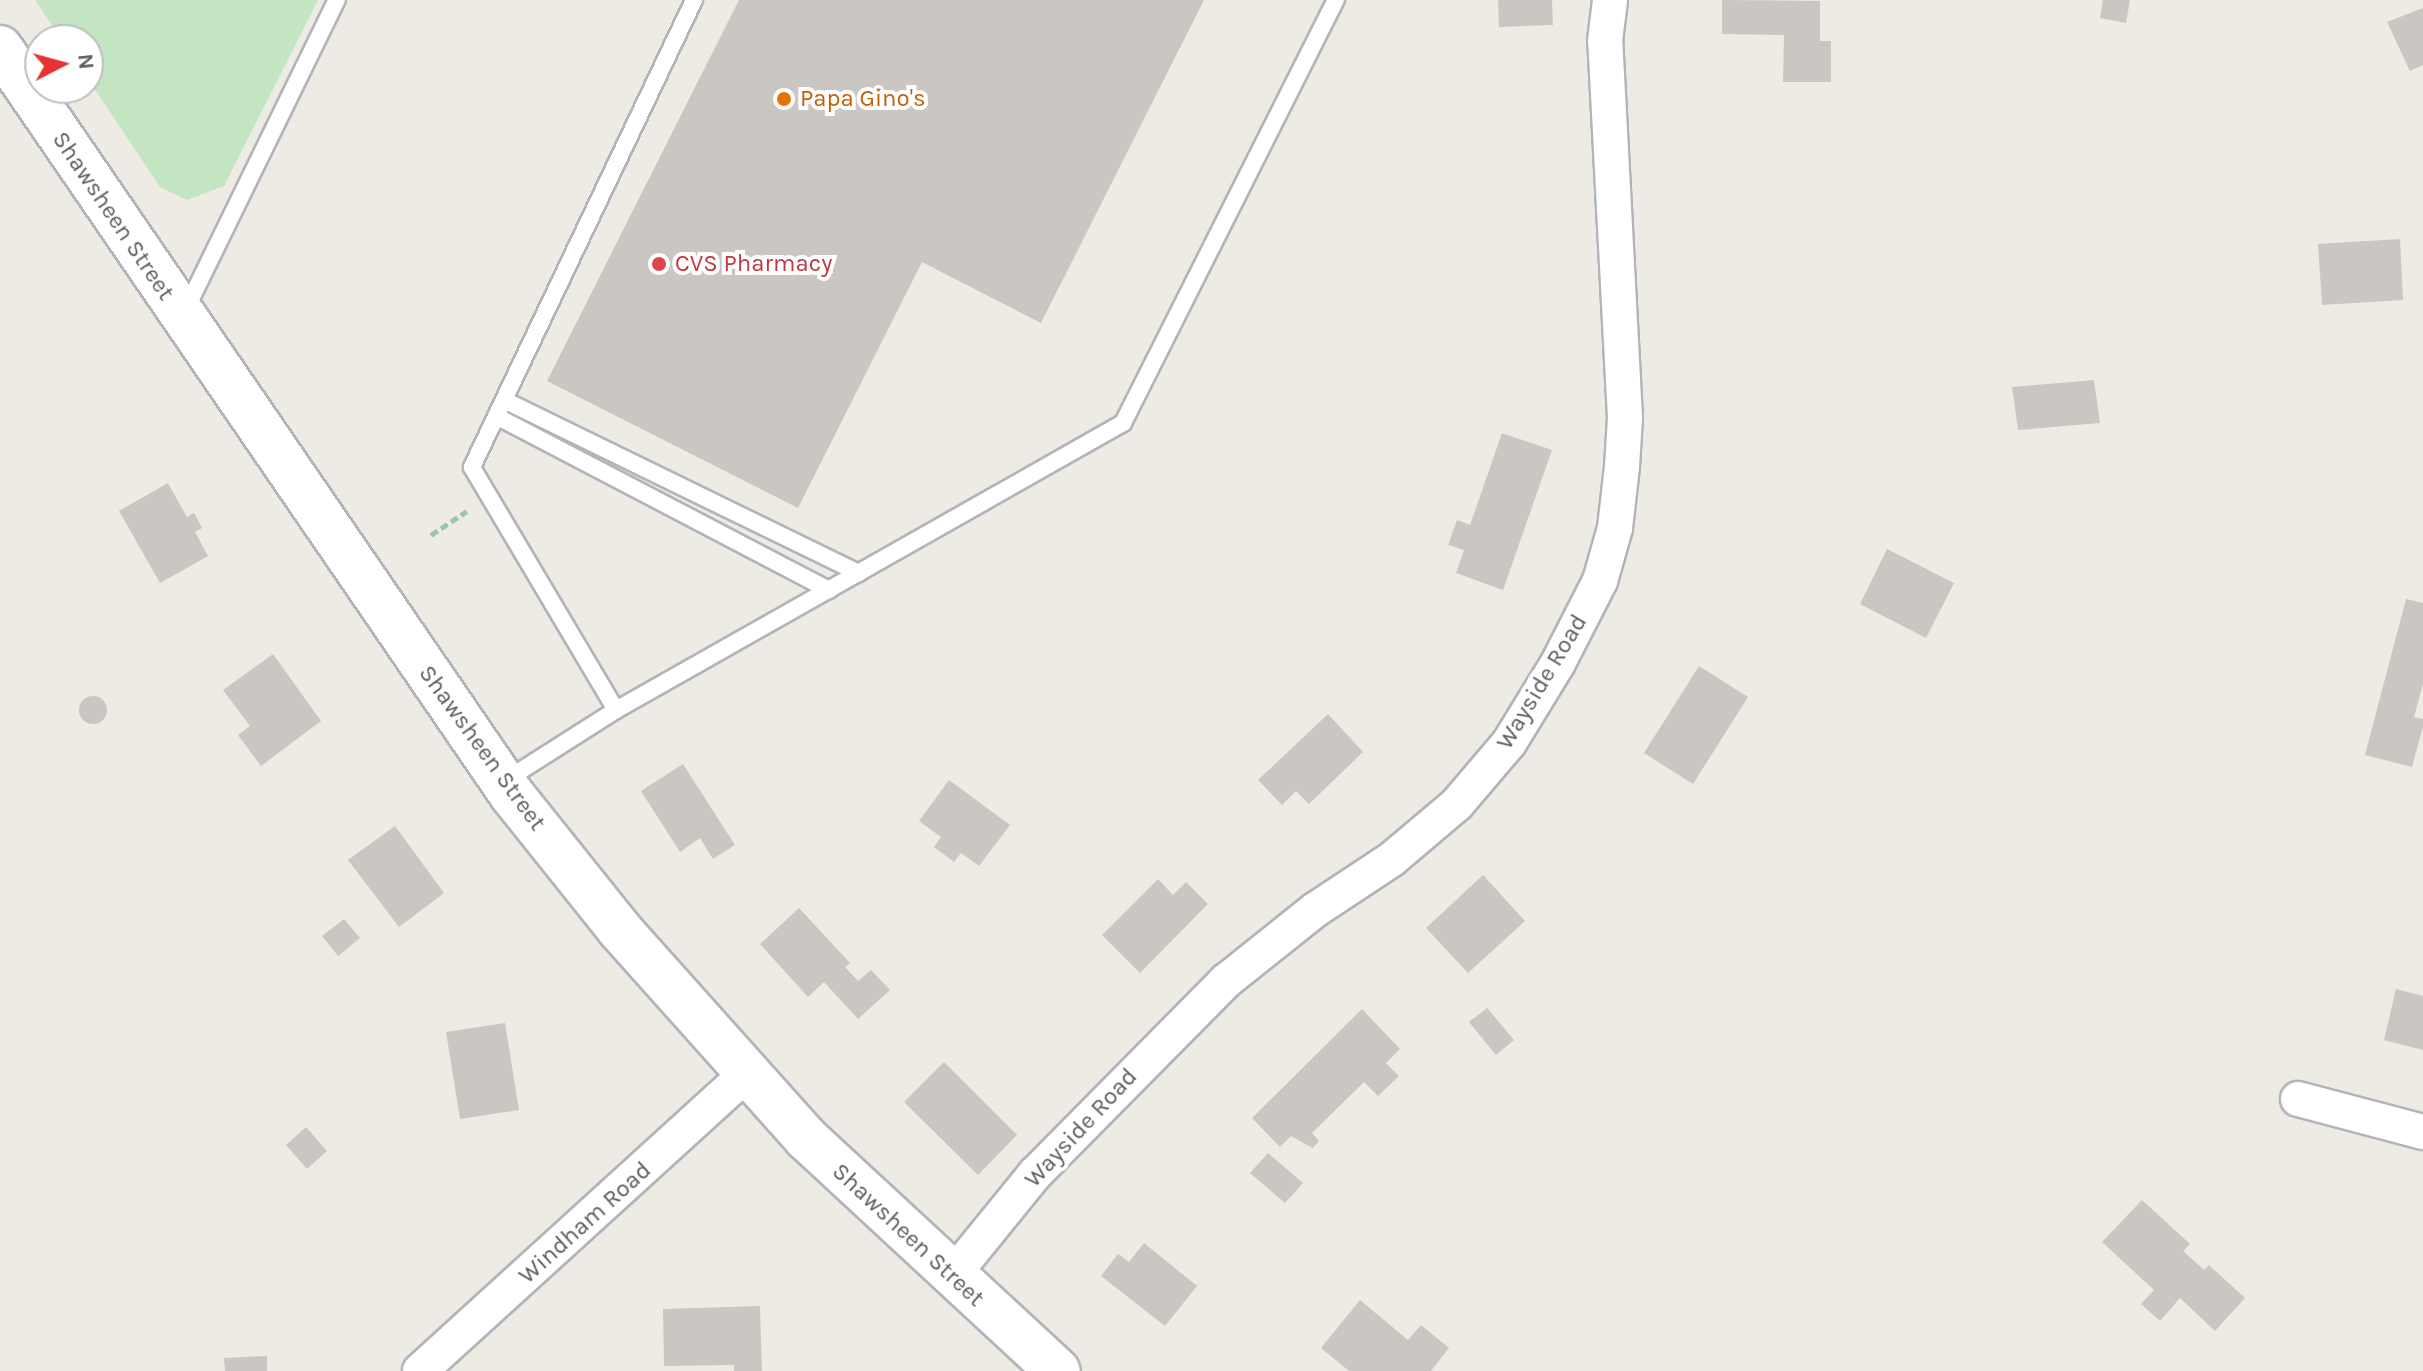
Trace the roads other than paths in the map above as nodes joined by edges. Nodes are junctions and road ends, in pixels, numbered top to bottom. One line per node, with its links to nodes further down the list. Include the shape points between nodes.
1 (337, 0): 6 (lane)
2 (694, 0): 7 (lane)
3 (1336, 0): 9 (lane, via 1123,423)
4 (1610, 0): 16 (street, Wayside Road, via 1605,41 1625,418 1622,467 1615,528 1600,581 1558,663 1509,743 1457,804 1392,859 1315,910 1226,981 1035,1174)
5 (0, 48): 6 (main road, Shawsheen Street)
6 (182, 318): 12 (main road, Shawsheen Street)
7 (504, 400): 8 (lane); 9 (lane)
8 (496, 416): 10 (lane); 11 (lane, via 472,467)
9 (859, 573): 10 (lane)
10 (829, 590): 11 (lane)
11 (616, 710): 12 (lane)
12 (503, 782): 13 (main road, Shawsheen Street, via 620,930)
13 (748, 1073): 16 (main road, Shawsheen Street, via 806,1138); 17 (street, Windham Road)
14 (2298, 1099): 15 (street)
15 (2423, 1132)
16 (952, 1276): 18 (main road, Shawsheen Street)
17 (420, 1371)
18 (1058, 1371)

